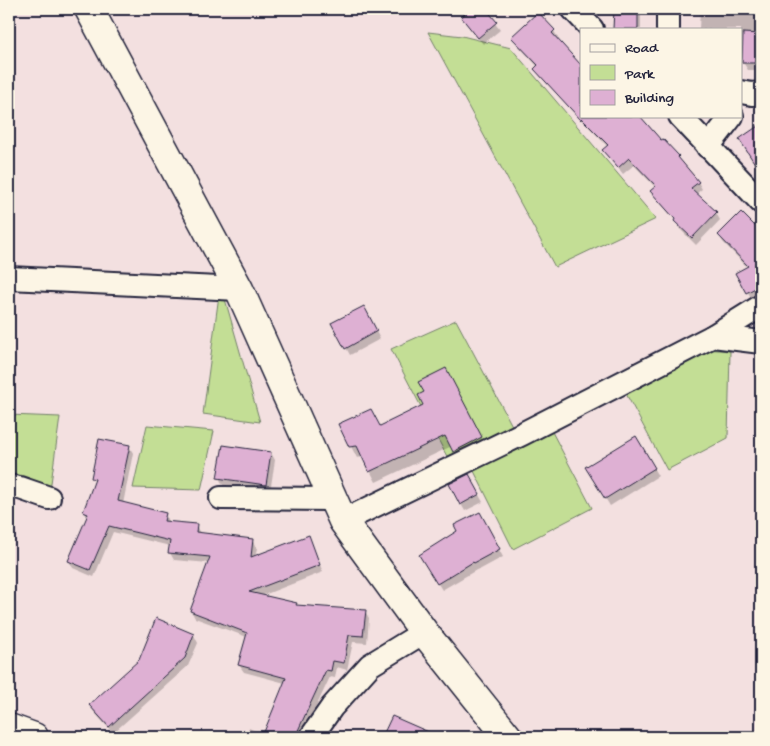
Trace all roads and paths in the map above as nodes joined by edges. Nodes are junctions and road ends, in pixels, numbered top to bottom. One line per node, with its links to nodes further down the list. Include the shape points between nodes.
1 (89, 9): 11 (street)
2 (573, 9): 4 (street)
3 (668, 9): 5 (street)
4 (591, 28)
5 (668, 28)
6 (682, 118): 8 (street)
7 (730, 118): 8 (street)
8 (708, 147): 9 (street)
9 (761, 202)
10 (9, 278): 11 (street)
11 (239, 289): 18 (street)
12 (761, 306): 13 (street)
13 (713, 336): 14 (street); 18 (street, via 522,434)
14 (761, 342)
15 (9, 486): 16 (street)
16 (49, 498)
17 (221, 498): 18 (street)
18 (338, 510): 19 (street)
19 (424, 632): 22 (street, via 370,665 332,707); 23 (street)
20 (9, 728): 21 (street)
21 (34, 737)
22 (311, 737)
23 (508, 737)

